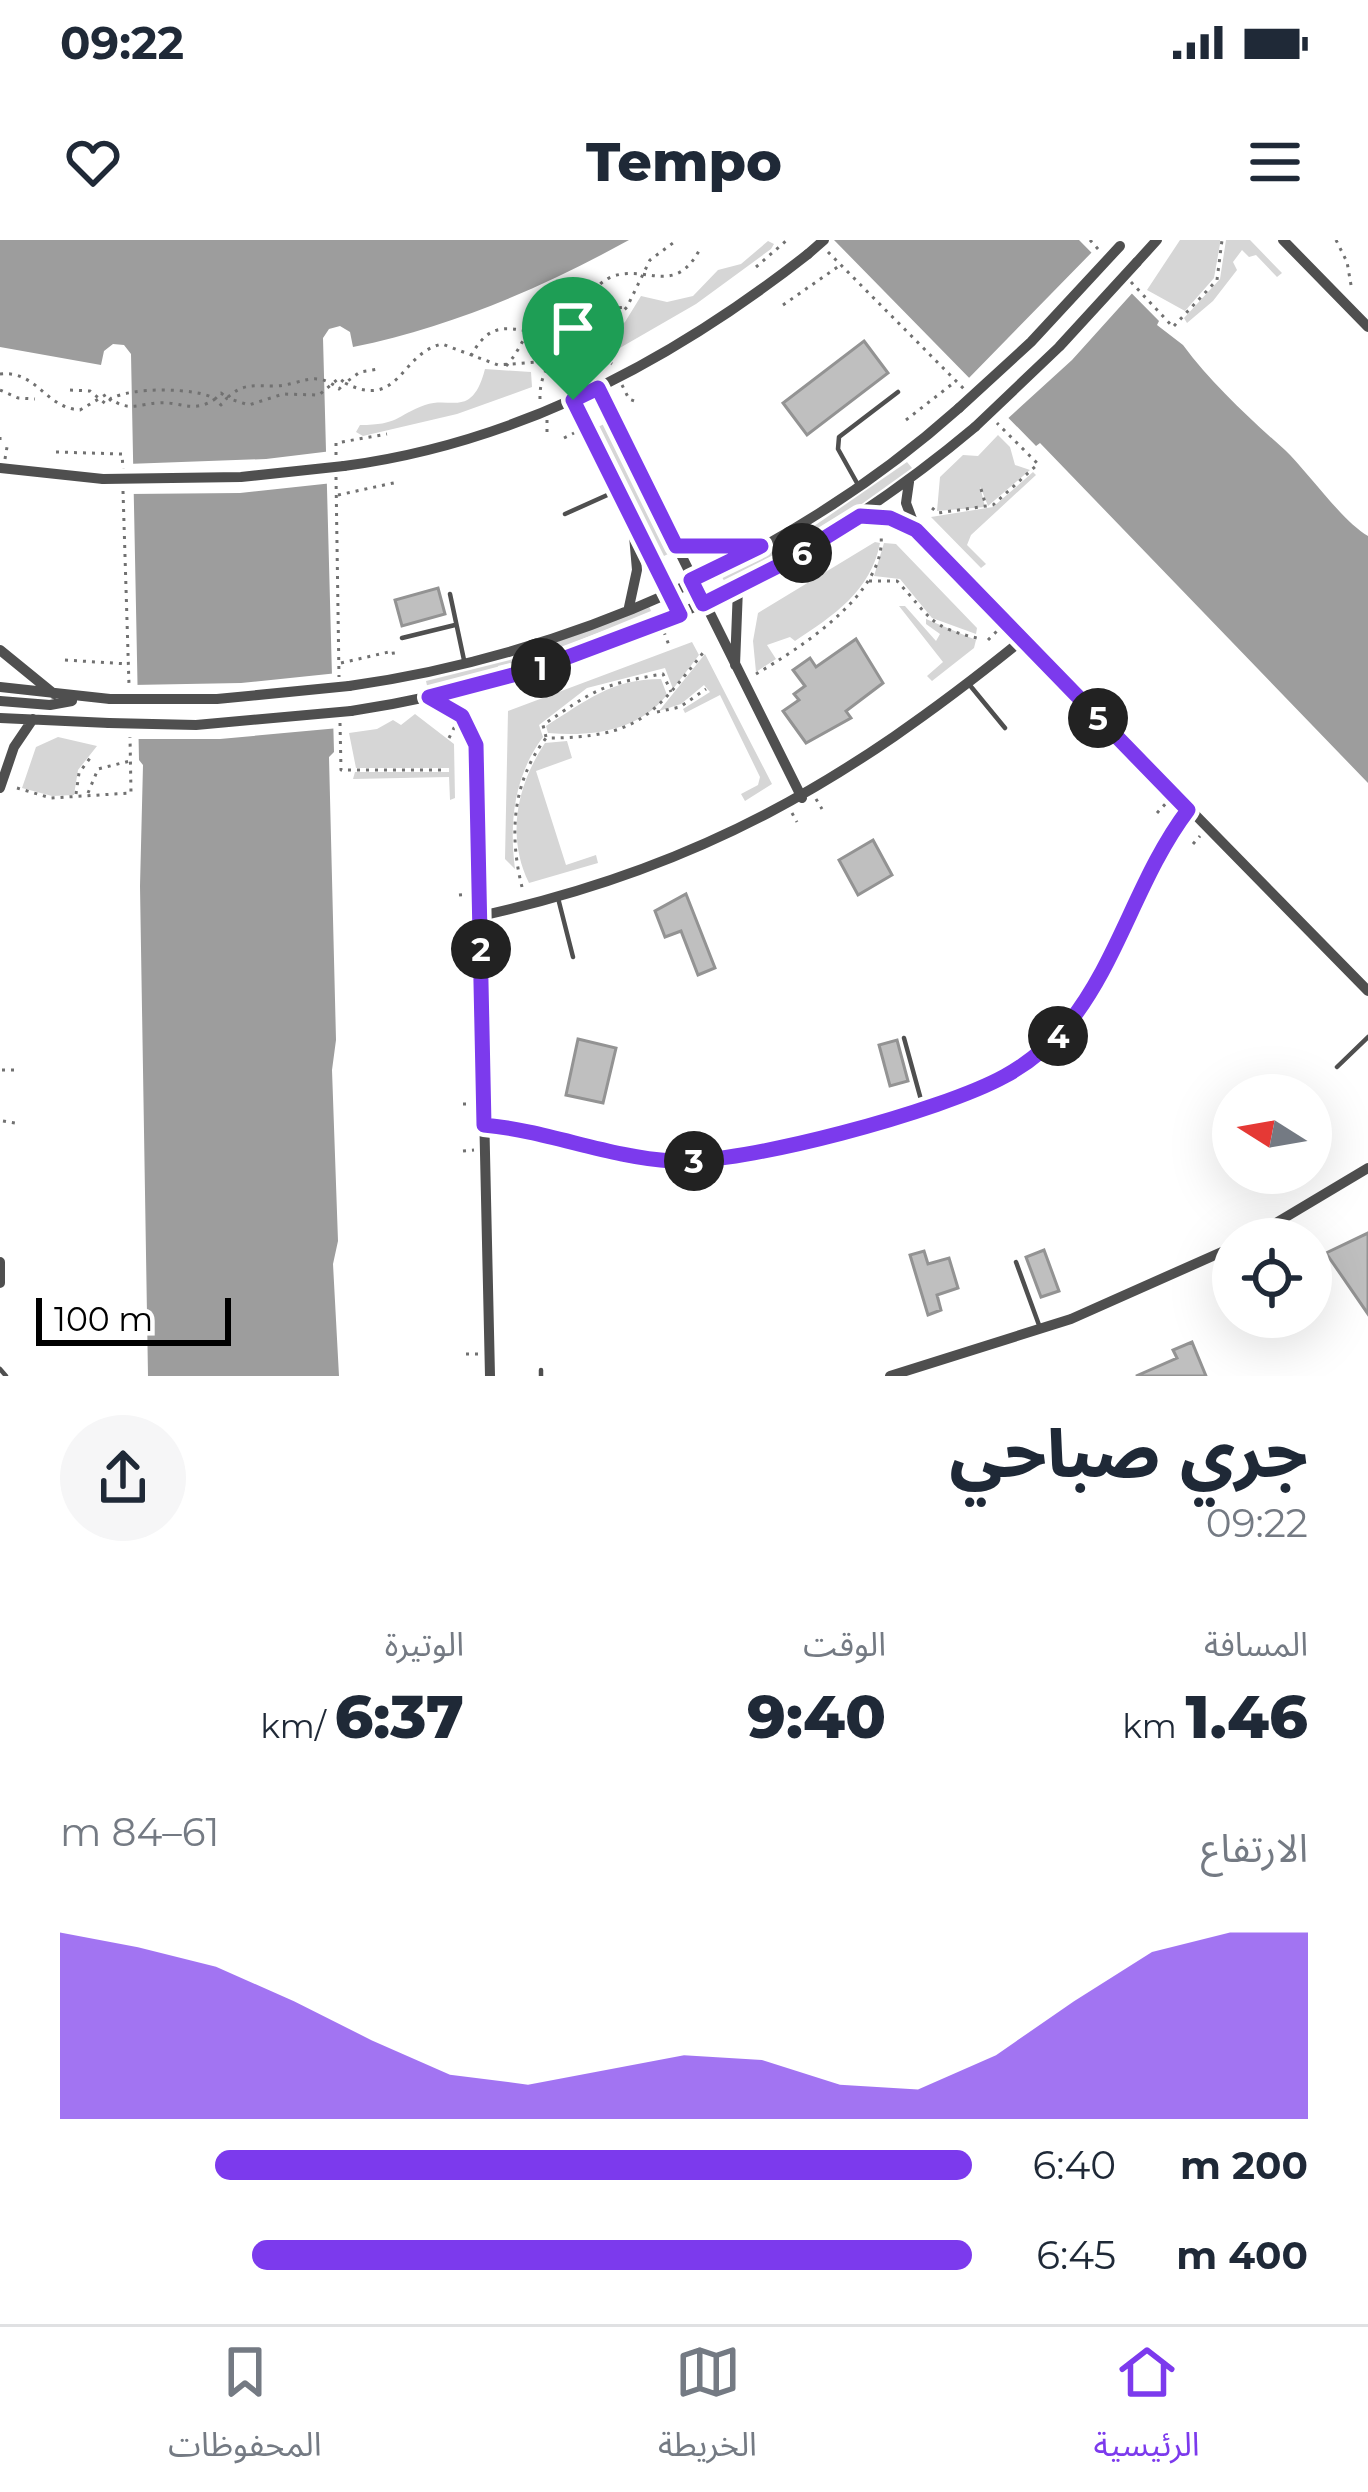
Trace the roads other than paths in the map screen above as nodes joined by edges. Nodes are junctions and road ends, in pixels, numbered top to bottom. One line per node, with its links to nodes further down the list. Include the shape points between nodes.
1 (820, 240): 6 (street, bridge, via 703,331)
2 (1157, 240): 10 (street, bridge, via 1059,347)
3 (1282, 240): 5 (street)
4 (1122, 243): 11 (street, bridge, via 1031,342)
5 (1368, 327)
6 (598, 388): 8 (street); 8 (lane, via 589,367 572,365 563,379); 17 (street)
7 (898, 392): 11 (lane, via 839,437)
8 (573, 400): 9 (street, bridge, via 468,440 344,466 103,479); 12 (street)
9 (2, 464)
10 (910, 480): 15 (street); 16 (street, via 906,503)
11 (860, 488): 18 (street)
12 (619, 489): 13 (lane); 14 (street)
13 (565, 514)
14 (632, 514): 21 (street); 24 (street, via 638,570)
15 (860, 516): 16 (street); 20 (street)
16 (916, 530): 28 (street)
17 (676, 546): 18 (street); 19 (street)
18 (761, 546): 19 (street)
19 (691, 580): 21 (street); 23 (street)
20 (738, 588): 23 (street); 31 (street)
21 (668, 590): 24 (street); 25 (street)
22 (450, 594): 26 (lane)
23 (703, 604): 25 (street); 31 (street)
24 (629, 607): 30 (street)
25 (680, 615): 35 (street, via 536,669)
26 (457, 625): 27 (lane); 30 (lane)
27 (402, 638)
28 (1021, 641): 32 (street); 43 (street)
29 (0, 650): 34 (street)
30 (465, 665): 36 (street, bridge, via 217,699)
31 (734, 668): 42 (street)
32 (968, 683): 40 (lane); 42 (street)
33 (0, 688): 34 (street)
34 (56, 696): 36 (street)
35 (429, 697): 39 (street, bridge, via 212,724); 45 (street, via 457,711 474,737)
36 (80, 698): 37 (street)
37 (0, 701)
38 (0, 718): 39 (street)
39 (33, 719): 41 (street)
40 (1005, 728)
41 (0, 788)
42 (802, 798): 44 (street, via 682,856)
43 (1188, 810): 47 (street); 51 (street, via 1056,1037 1004,1077)
44 (558, 898): 45 (street); 46 (lane)
45 (480, 916): 52 (street)
46 (573, 957)
47 (1368, 991)
48 (1368, 1036): 50 (lane)
49 (904, 1038): 51 (lane)
50 (1337, 1067)
51 (923, 1107): 52 (street, via 697,1161)
52 (484, 1125): 62 (street)
53 (1368, 1168): 54 (street)
54 (1284, 1218)
55 (1212, 1256): 59 (street)
56 (0, 1262): 58 (street)
57 (1016, 1262): 59 (lane)
58 (0, 1282)
59 (1041, 1330): 63 (street)
60 (0, 1369): 61 (lane)
61 (6, 1376)
62 (490, 1376)
63 (890, 1376)

